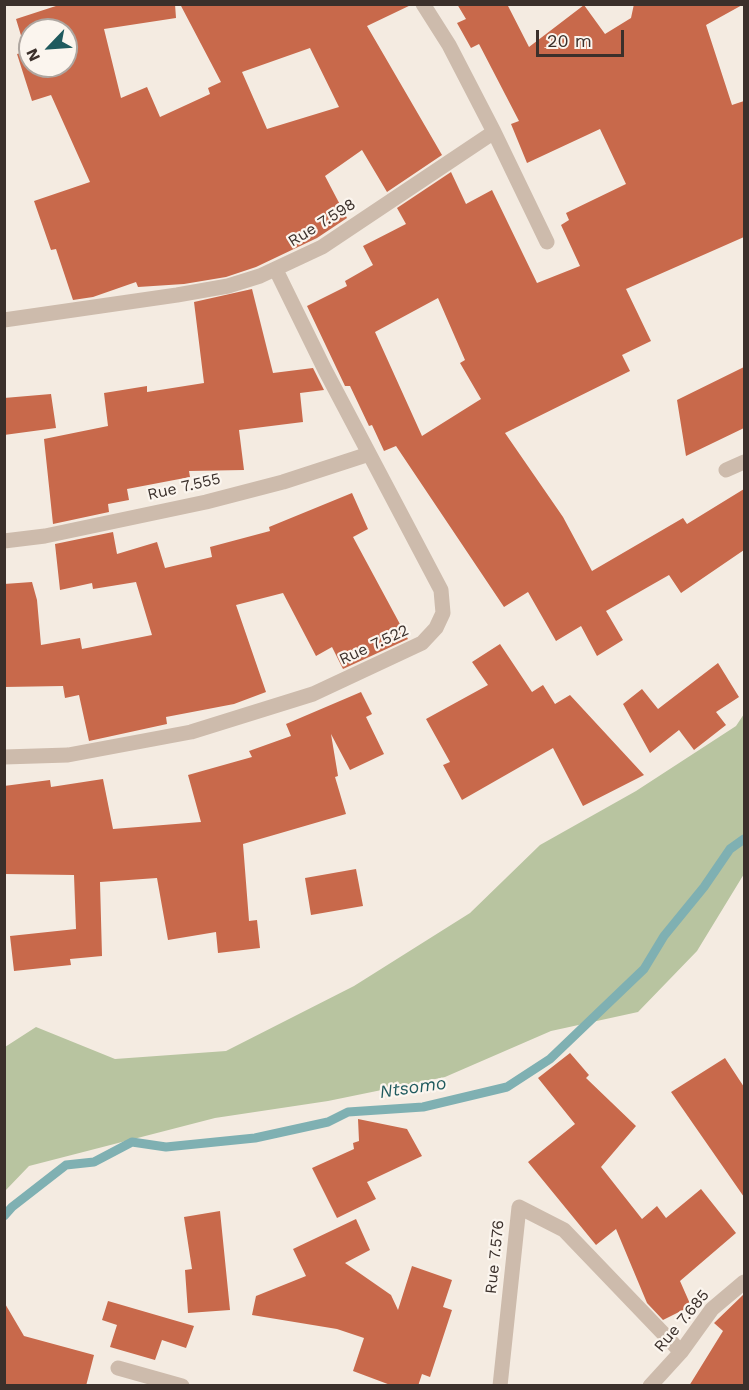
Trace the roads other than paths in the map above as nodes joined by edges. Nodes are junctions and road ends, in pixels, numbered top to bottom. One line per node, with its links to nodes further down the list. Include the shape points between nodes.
1 (423, 4): 2 (street)
2 (494, 132): 3 (street); 4 (street, Rue 7.598, via 322,247)
3 (547, 242)
4 (276, 270): 5 (street, Rue 7.598, via 228,286); 6 (street, Rue 7.522)
5 (4, 320)
6 (369, 454): 9 (street, Rue 7.555, via 206,502); 10 (street, Rue 7.522, via 441,590 443,613 422,643 313,694 191,732 68,755)
7 (744, 462): 8 (street)
8 (726, 470)
9 (4, 542)
10 (4, 757)
11 (744, 1282): 12 (street, Rue 7.685, via 712,1309)
12 (681, 1352): 15 (street, Rue 7.576, via 564,1230 519,1207); 16 (street, Rue 7.685)
13 (118, 1368): 14 (street)
14 (182, 1386)
15 (500, 1386)
16 (650, 1386)

